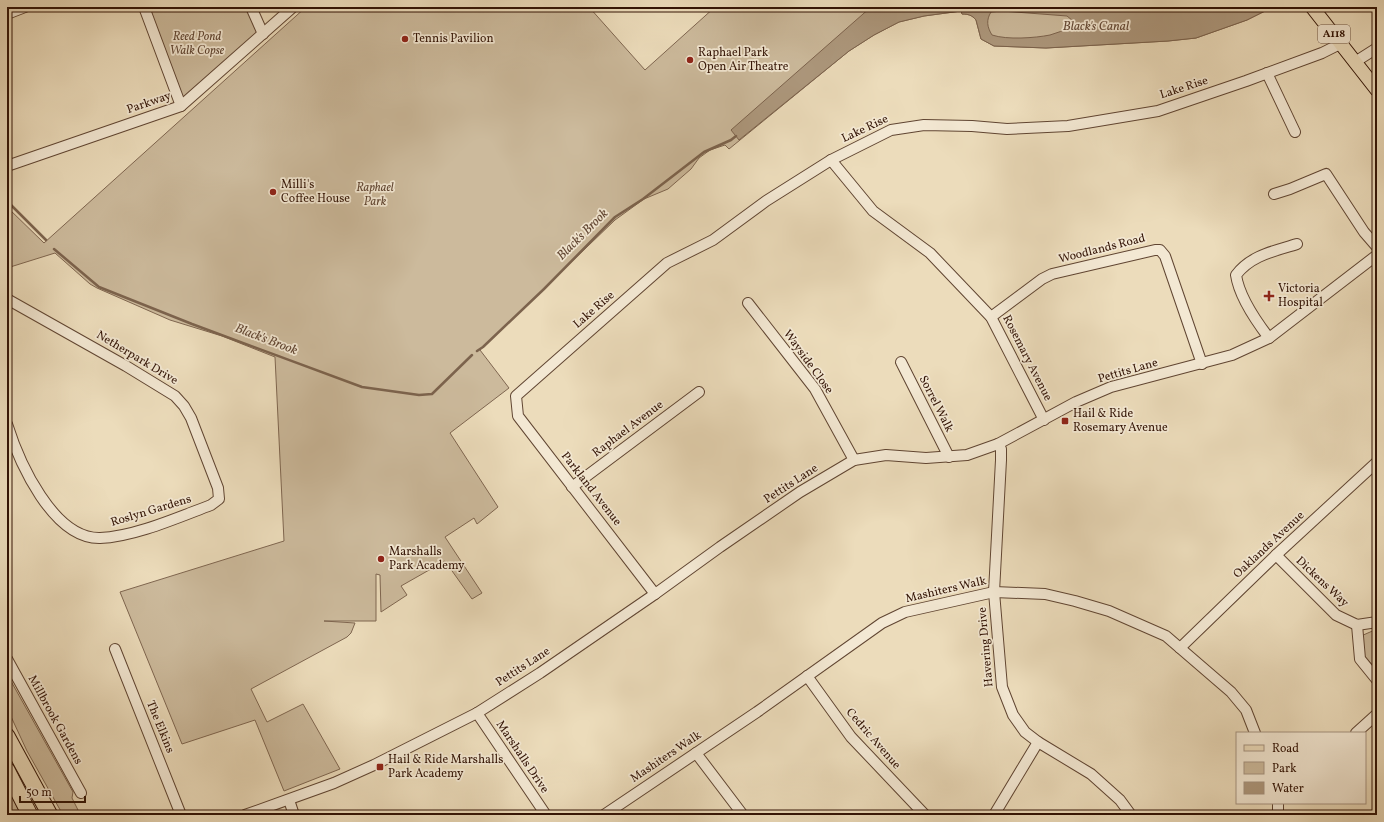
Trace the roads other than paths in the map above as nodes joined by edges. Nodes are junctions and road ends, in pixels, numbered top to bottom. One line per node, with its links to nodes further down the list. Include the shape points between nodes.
1 (144, 7): 13 (street)
2 (251, 7): 7 (street)
3 (293, 7): 7 (street, Parkway)
4 (1312, 7): 8 (main road, A118)
5 (18, 8): 6 (street)
6 (7, 14)
7 (263, 34): 13 (street, Parkway)
8 (1340, 42): 10 (main road, A118); 11 (street, Lake Rise, via 1322,52)
9 (1377, 48): 10 (street)
10 (1355, 62): 12 (main road, A118)
11 (1267, 73): 14 (street); 15 (street, Lake Rise, via 1158,111 1068,126 1007,129 924,125 890,130)
12 (1377, 90)
13 (181, 106): 16 (street, Parkway)
14 (1295, 132)
15 (831, 160): 23 (street, Rosemary Avenue, via 872,211 930,253); 28 (street, Lake Rise, via 766,201 713,240 667,263)
16 (7, 166)
17 (1274, 194): 19 (street, via 1326,174 1364,232)
18 (1297, 244): 24 (street, via 1261,254 1236,275 1248,306)
19 (1377, 247)
20 (1377, 255): 24 (street, Pettits Lane)
21 (7, 299): 36 (street, Netherpark Drive, via 175,396 191,418 218,488)
22 (748, 303): 33 (street, Wayside Close, via 815,389)
23 (991, 317): 26 (street, Woodlands Road, via 1052,274 1160,250 1165,256); 29 (street, Rosemary Avenue)
24 (1268, 338): 26 (street, Pettits Lane, via 1232,355)
25 (901, 362): 32 (street, Sorrel Walk)
26 (1202, 364): 29 (street, Pettits Lane, via 1110,387)
27 (699, 392): 35 (street, Raphael Avenue)
28 (516, 396): 35 (street, Parkland Avenue, via 518,416)
29 (1044, 420): 31 (street, Pettits Lane)
30 (7, 424): 36 (street, Roslyn Gardens, via 35,488 62,522 88,536 99,538 126,534 211,505)
31 (998, 444): 32 (street, Pettits Lane, via 967,455); 38 (street, Havering Drive, via 1001,460)
32 (949, 457): 33 (street, Pettits Lane, via 886,455)
33 (854, 460): 39 (street, Pettits Lane, via 800,492)
34 (1377, 462): 37 (street, Oaklands Avenue)
35 (572, 486): 39 (street, Parkland Avenue)
36 (219, 499)
37 (1276, 555): 41 (street, Dickens Way, via 1336,615); 42 (street, Oaklands Avenue)
38 (994, 592): 42 (street, Mashiters Walk, via 1045,594 1075,601 1146,627 1166,636); 45 (street, Mashiters Walk, via 905,612 882,623); 52 (street, Havering Drive, via 1002,687 1013,715 1025,732)
39 (655, 594): 47 (street, Pettits Lane, via 540,673)
40 (1377, 622): 41 (street)
41 (1357, 625): 46 (street, via 1360,659)
42 (1180, 648): 49 (street, Mashiters Walk, via 1231,692 1246,710)
43 (115, 649): 60 (street, The Elkins)
44 (7, 659): 55 (street, Millbrook Gardens)
45 (807, 676): 53 (street, Mashiters Walk); 66 (street, Cedric Avenue, via 851,737)
46 (1377, 680)
47 (476, 713): 56 (street, Pettits Lane, via 368,768); 63 (street, Marshalls Drive)
48 (1377, 714): 50 (street)
49 (1255, 732)
50 (1357, 732)
51 (7, 736): 59 (highway)
52 (1038, 742): 67 (street); 68 (street, Havering Drive, via 1091,774 1120,800)
53 (696, 753): 64 (street, Mashiters Walk); 65 (street)
54 (7, 770): 58 (highway)
55 (81, 793)
56 (289, 800): 61 (street, Pettits Lane); 62 (street)
57 (1278, 804): 69 (street)
58 (30, 815)
59 (50, 815)
60 (181, 815)
61 (245, 815)
62 (294, 815)
63 (546, 815)
64 (604, 815)
65 (743, 815)
66 (925, 815)
67 (994, 815)
68 (1131, 815)
69 (1278, 815)

